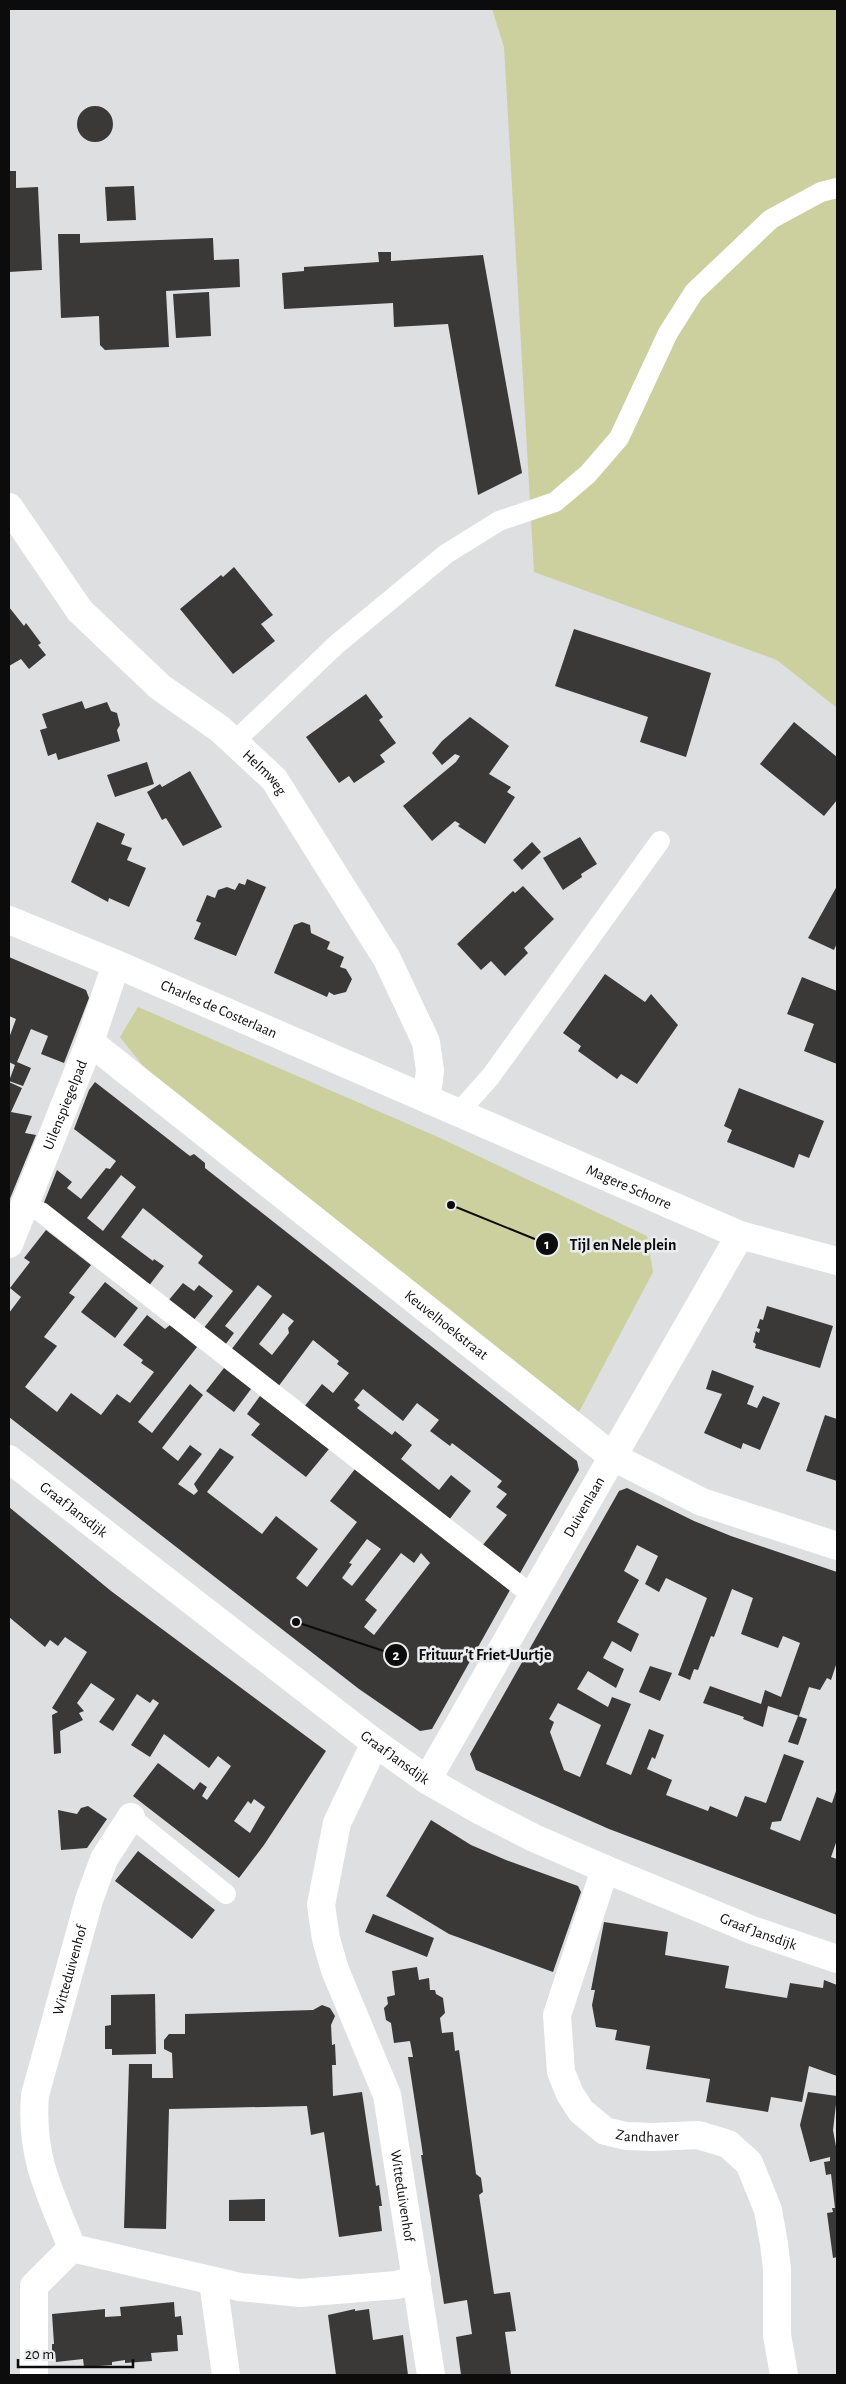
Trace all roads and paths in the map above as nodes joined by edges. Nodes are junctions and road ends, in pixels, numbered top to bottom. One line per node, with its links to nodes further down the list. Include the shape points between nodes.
1 (837, 188): 3 (lane, via 821,192 771,218 694,292 668,333 619,438 588,474 555,502 499,521 446,554 338,644)
2 (9, 507): 3 (street, Helmweg, via 80,611 160,687)
3 (234, 742): 8 (street, Helmweg, via 274,779 387,959 426,1042 430,1070)
4 (660, 840): 9 (lane, via 491,1076)
5 (9, 920): 6 (street, Charles de Costerlaan)
6 (116, 964): 7 (street, Uilenspiegelpad); 8 (street, Charles de Costerlaan)
7 (90, 1042): 10 (street, Uilenspiegelpad); 14 (street, Keuvelhoekstraat)
8 (427, 1098): 9 (street, Magere Schorre)
9 (459, 1112): 11 (street, Magere Schorre)
10 (23, 1205): 12 (street, Uilenspiegelpad); 17 (lane, via 41,1212)
11 (740, 1235): 13 (street, Magere Schorre); 14 (street, Duivenlaan)
12 (9, 1244)
13 (837, 1261)
14 (613, 1458): 16 (street, Keuvelhoekstraat, via 702,1502); 17 (street, Duivenlaan)
15 (9, 1459): 18 (street, Graaf Jansdijk)
16 (837, 1546)
17 (533, 1596): 19 (street, Duivenlaan)
18 (375, 1743): 19 (street, Graaf Jansdijk); 25 (street, Witteduivenhof, via 338,1823 321,1905 335,1970 387,2095)
19 (427, 1780): 21 (street, Graaf Jansdijk, via 481,1811)
20 (130, 1817): 22 (lane, Witteduivenhof); 24 (street, Witteduivenhof, via 104,1859 89,1900 35,2095 33,2123 37,2154 45,2185)
21 (605, 1869): 23 (street, Graaf Jansdijk, via 752,1930); 30 (street, Zandhaver, via 557,2014 561,2072 581,2111 605,2131 645,2136 698,2135 728,2144 749,2163 768,2210 774,2244 777,2335)
22 (226, 1894)
23 (837, 1959)
24 (72, 2248): 26 (street); 27 (street, via 34,2286)
25 (417, 2279): 26 (street, via 397,2285 300,2293); 29 (street, Witteduivenhof)
26 (213, 2281): 28 (street)
27 (34, 2375)
28 (226, 2375)
29 (431, 2375)
30 (784, 2375)

